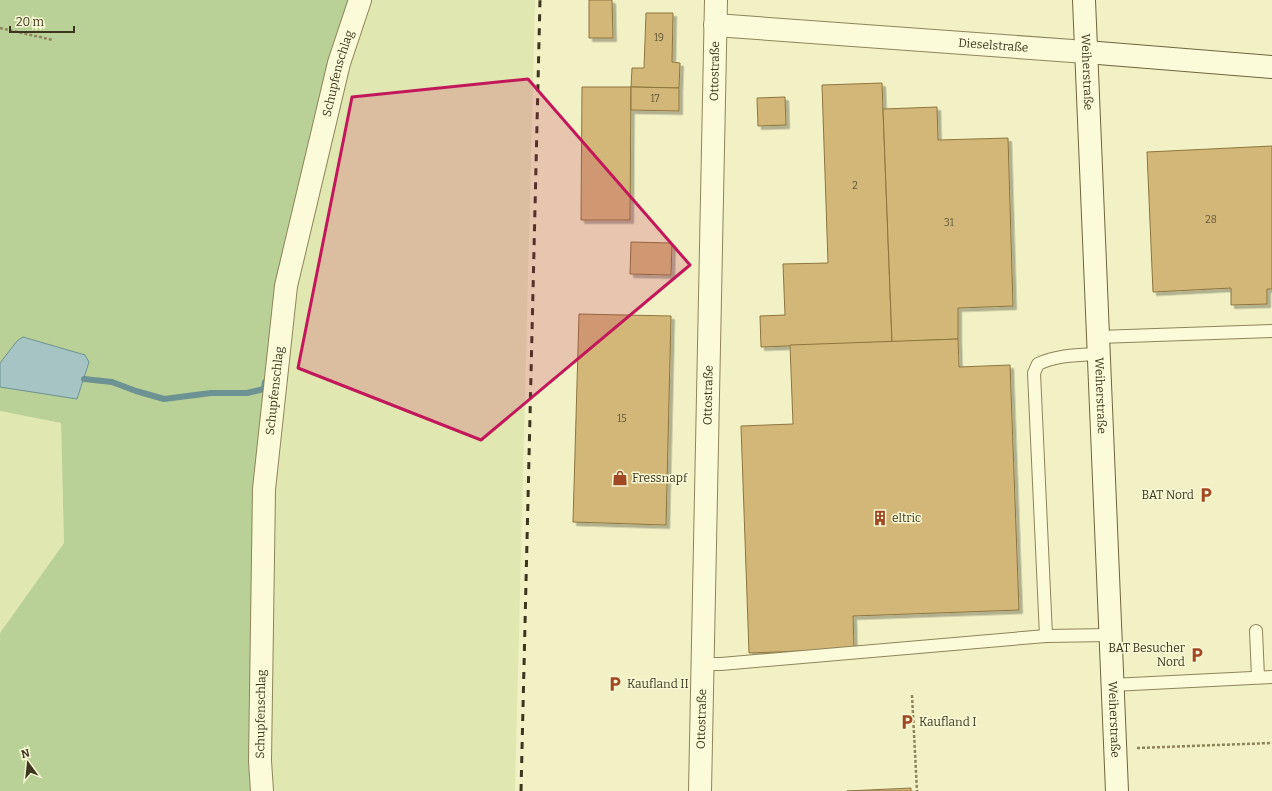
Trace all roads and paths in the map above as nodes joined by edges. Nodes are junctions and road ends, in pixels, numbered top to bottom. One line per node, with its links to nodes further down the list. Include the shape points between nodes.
1 (360, 0): 21 (street, Schupfenschlag, via 339,63 286,286 264,489 260,761)
2 (716, 0): 4 (street, Ottostraße)
3 (1084, 0): 7 (street, Weiherstraße)
4 (715, 25): 7 (street, Dieselstraße); 14 (street, Ottostraße)
5 (0, 28): 6 (path)
6 (53, 40)
7 (1086, 52): 8 (street, Dieselstraße); 10 (street, Weiherstraße)
8 (1272, 67)
9 (1272, 331): 10 (lane)
10 (1098, 346): 12 (street, Weiherstraße); 13 (lane, via 1049,359 1038,364 1034,373)
11 (1256, 631): 16 (lane)
12 (1110, 634): 13 (lane); 17 (street, Weiherstraße)
13 (1046, 636): 14 (lane)
14 (703, 664): 22 (street, Ottostraße)
15 (1272, 676): 16 (lane)
16 (1258, 677): 17 (lane)
17 (1112, 685): 20 (street, Weiherstraße)
18 (912, 695): 23 (path)
19 (1272, 742): 20 (path)
20 (1115, 749): 24 (street, Weiherstraße)
21 (262, 791)
22 (700, 791)
23 (917, 791)
24 (1117, 791)

